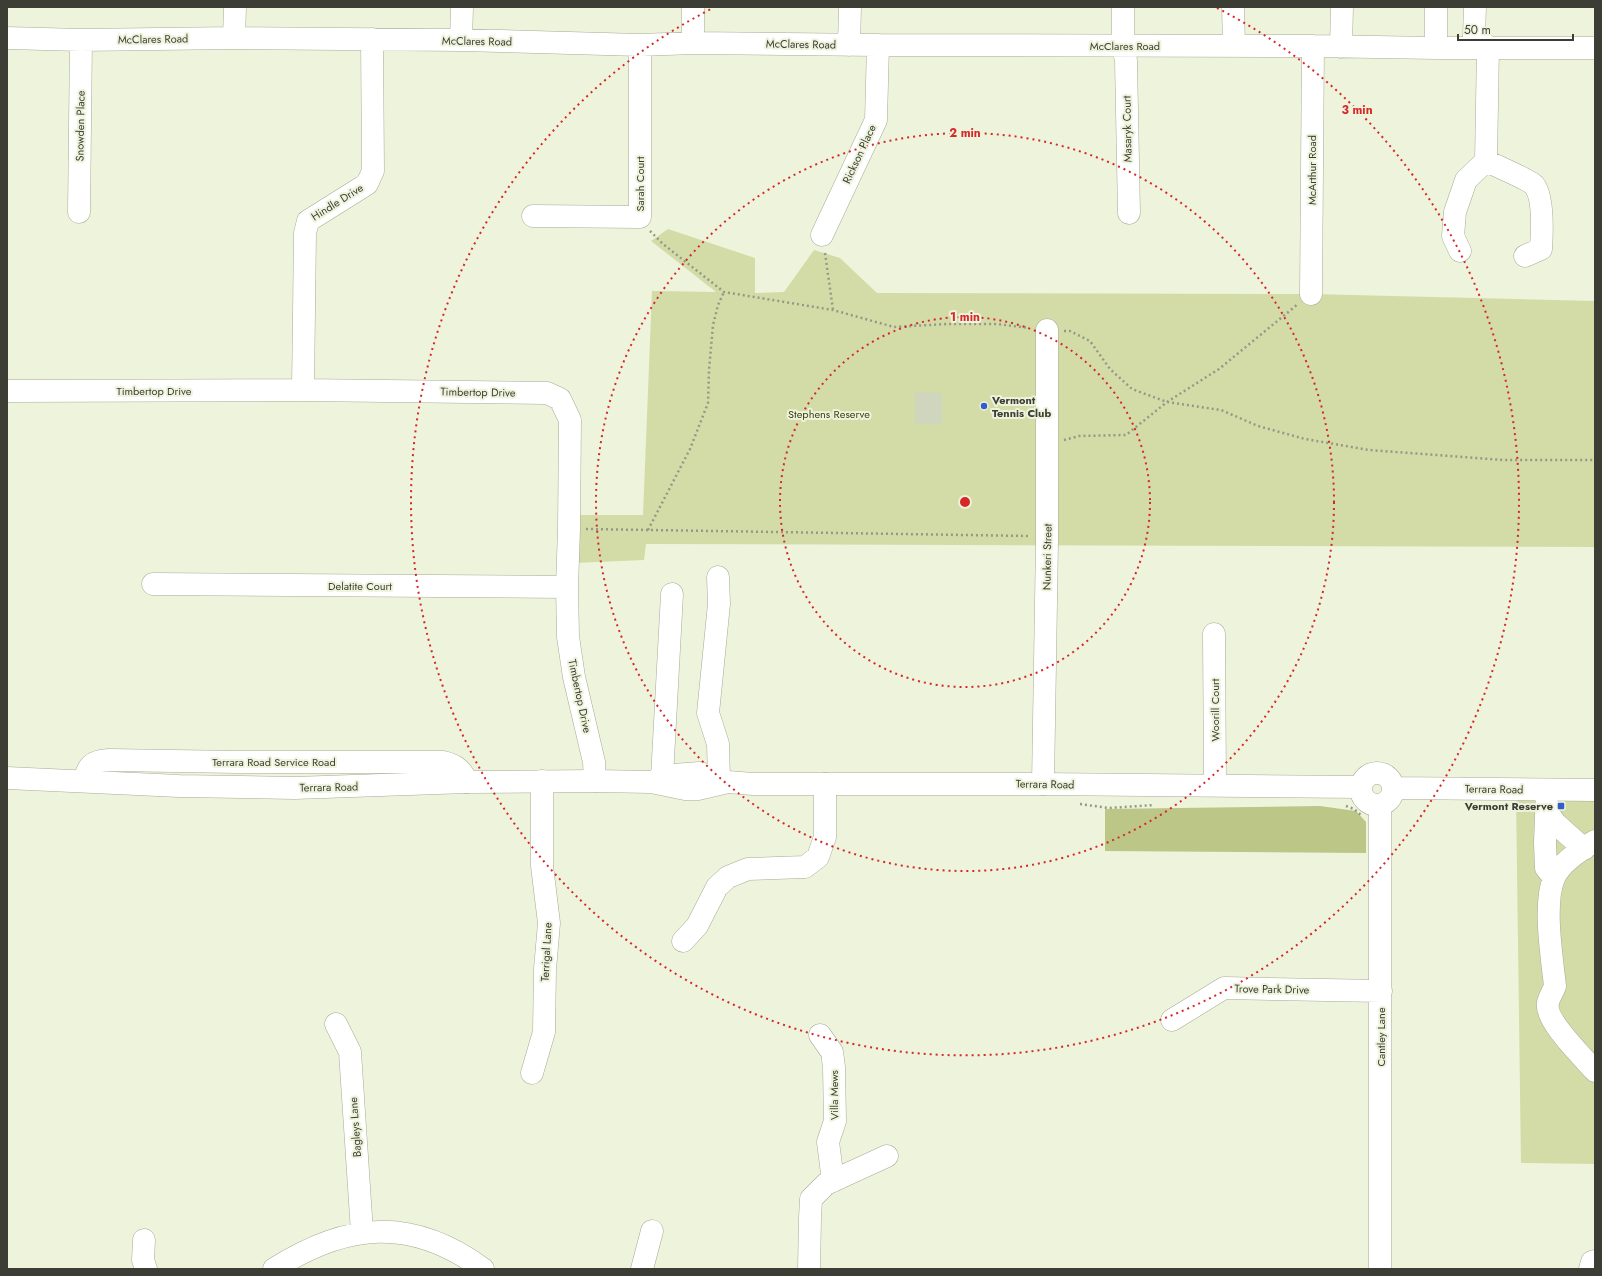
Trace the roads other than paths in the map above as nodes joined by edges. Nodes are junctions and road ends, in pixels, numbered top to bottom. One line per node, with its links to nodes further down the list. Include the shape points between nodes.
1 (235, 7): 11 (street)
2 (462, 7): 14 (street)
3 (693, 7): 15 (street)
4 (850, 7): 17 (street)
5 (1123, 7): 19 (street, Masaryk Court)
6 (1233, 7): 20 (street)
7 (1342, 7): 22 (street)
8 (1436, 7): 24 (street)
9 (1475, 7): 23 (street, via 1474,36)
10 (7, 38): 12 (street, McClares Road)
11 (234, 38): 12 (street, McClares Road); 13 (street, McClares Road)
12 (81, 40): 27 (street, Snowden Place)
13 (372, 40): 14 (street, McClares Road); 35 (street, Hindle Drive, via 373,171 367,184 308,221 305,233)
14 (461, 40): 16 (street, McClares Road)
15 (693, 43): 16 (street, McClares Road); 17 (street, McClares Road)
16 (640, 45): 29 (street, Sarah Court, via 640,217)
17 (849, 45): 18 (street, McClares Road)
18 (878, 46): 19 (street, McClares Road); 30 (street, Rickson Place, via 876,120)
19 (1123, 46): 20 (street, McClares Road); 28 (street, Masaryk Court, via 1126,61)
20 (1234, 46): 21 (street, McClares Road)
21 (1313, 46): 22 (street, McClares Road); 33 (street, McArthur Road)
22 (1341, 47): 24 (street, McClares Road)
23 (1488, 47): 24 (street, McClares Road); 25 (street, McClares Road); 26 (street)
24 (1436, 48)
25 (1595, 48)
26 (1486, 161): 31 (street, via 1466,180 1455,212 1453,236); 32 (street, via 1533,184 1538,193 1543,221 1541,249)
27 (79, 212)
28 (1129, 213)
29 (533, 216)
30 (822, 235)
31 (1460, 251)
32 (1525, 256)
33 (1311, 294)
34 (1047, 330): 48 (street, Nunkeri Street)
35 (303, 390): 36 (street, Timbertop Drive); 39 (street, Timbertop Drive, via 547,393 560,399 570,420)
36 (7, 392)
37 (718, 577): 46 (street, via 719,604 708,713 718,744)
38 (153, 584): 39 (street, Delatite Court)
39 (567, 587): 44 (street, Timbertop Drive, via 568,637 574,677 594,762)
40 (672, 594): 45 (street)
41 (1214, 634): 49 (street, Woorill Court)
42 (7, 778): 43 (street, Terrara Road, via 179,786 295,788)
43 (542, 781): 44 (street, Terrara Road); 62 (street, Terrigal Lane, via 542,866 549,923 544,969 544,1032)
44 (595, 781): 45 (street, Terrara Road)
45 (659, 781): 46 (street, Terrara Road, via 685,789 698,789)
46 (722, 782): 47 (street, Terrara Road)
47 (825, 784): 48 (street, Terrara Road); 56 (street, via 825,838 818,857 805,867 748,869 728,877 717,887 697,926)
48 (1043, 784): 49 (street, Terrara Road)
49 (1215, 785): 50 (street, Terrara Road)
50 (1361, 787): 52 (street, via 1363,797 1372,804); 52 (street, via 1370,774 1380,773 1391,781)
51 (1595, 790): 53 (street, Terrara Road)
52 (1387, 797): 53 (street, Terrara Road); 57 (street, Cantley Lane)
53 (1547, 800): 54 (street, via 1555,823); 55 (street, via 1546,868)
54 (1589, 845): 55 (street, via 1568,861)
55 (1554, 878): 61 (street, via 1549,914 1555,986 1548,1004 1549,1011 1555,1025)
56 (683, 941)
57 (1381, 992): 58 (street, Trove Park Drive, via 1224,988); 74 (street, Cantley Lane)
58 (1172, 1020)
59 (336, 1024): 66 (street, Bagleys Lane, via 350,1052)
60 (820, 1035): 64 (street, Villa Mews, via 832,1052 834,1067 835,1121 828,1142)
61 (1595, 1071)
62 (532, 1074)
63 (887, 1156): 64 (street)
64 (833, 1181): 73 (street, via 826,1184 811,1199)
65 (652, 1231): 72 (street)
66 (362, 1232): 70 (street, via 325,1242 294,1256); 71 (street, via 390,1231 441,1244)
67 (144, 1240): 69 (street, via 143,1260)
68 (1595, 1261): 75 (street, via 1592,1262)
69 (146, 1269)
70 (274, 1269)
71 (482, 1269)
72 (642, 1269)
73 (809, 1269)
74 (1380, 1269)
75 (1590, 1269)

